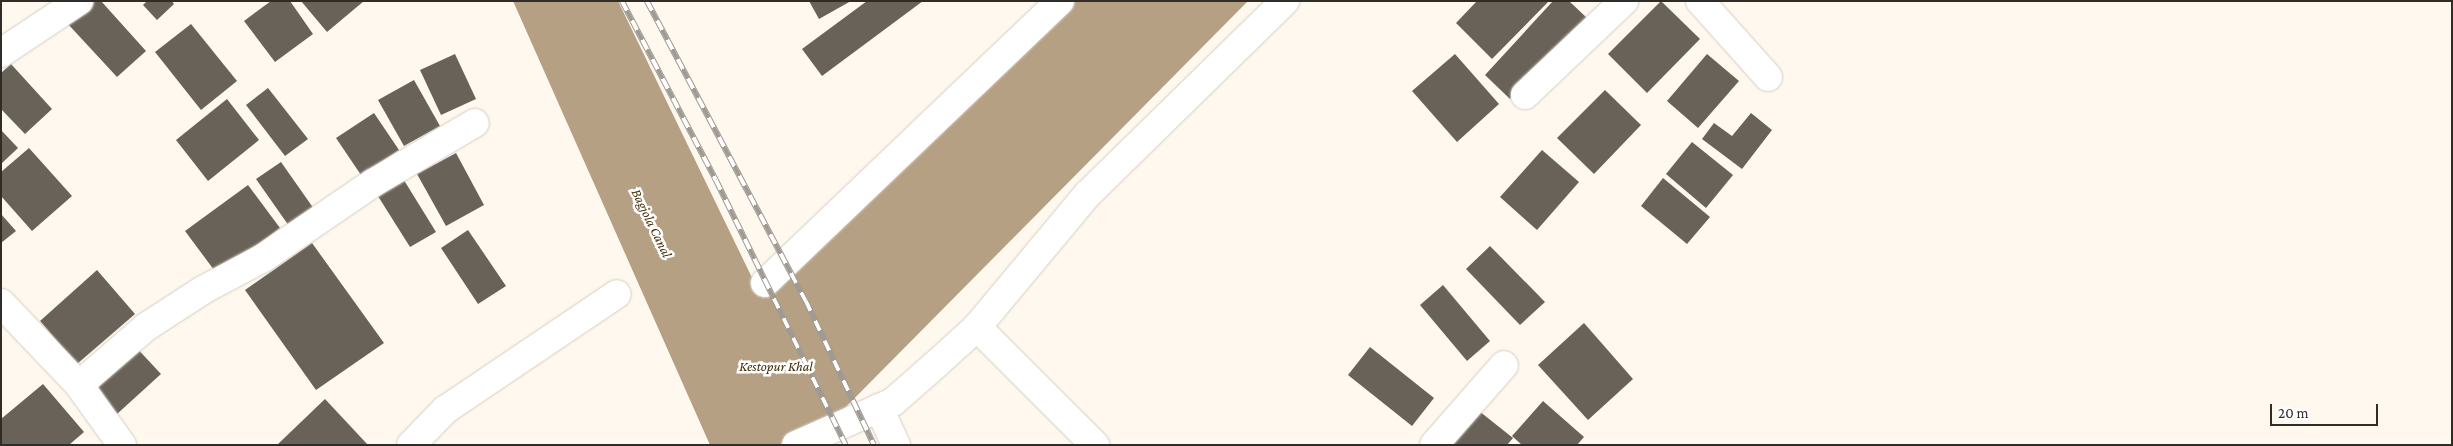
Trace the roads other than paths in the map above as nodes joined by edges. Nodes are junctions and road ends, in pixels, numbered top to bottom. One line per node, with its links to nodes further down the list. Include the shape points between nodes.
1 (78, 1): 6 (street)
2 (1060, 1): 10 (street)
3 (1285, 1): 13 (street, via 1088,194)
4 (1624, 1): 8 (street)
5 (1700, 1): 7 (street)
6 (1, 53)
7 (1768, 77)
8 (1524, 95)
9 (475, 123): 15 (street, via 373,183 263,258 203,290 146,327)
10 (765, 283)
11 (617, 294): 18 (street, via 445,410)
12 (1, 303): 15 (street)
13 (977, 327): 16 (street, via 893,402); 21 (street)
14 (1504, 365): 22 (street)
15 (79, 386): 17 (street)
16 (873, 411): 19 (street); 20 (street)
17 (122, 445)
18 (412, 445)
19 (796, 445)
20 (896, 445)
21 (1095, 445)
22 (1434, 445)

